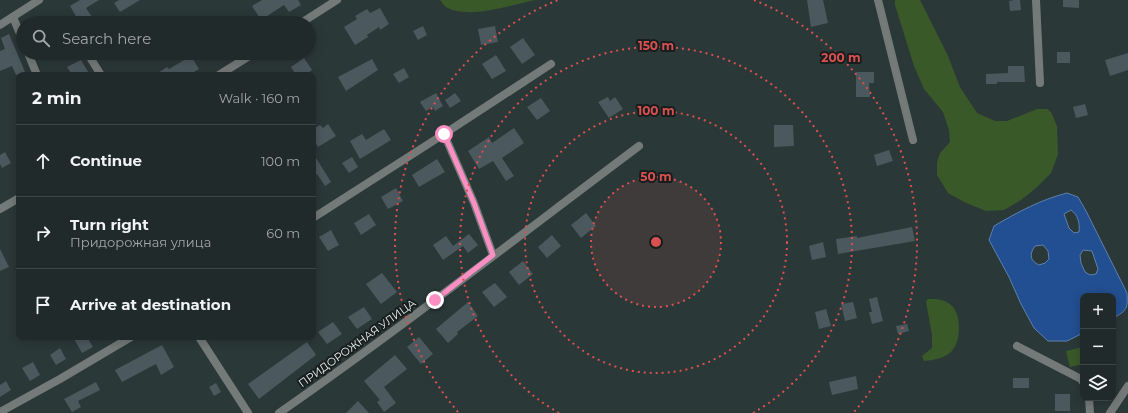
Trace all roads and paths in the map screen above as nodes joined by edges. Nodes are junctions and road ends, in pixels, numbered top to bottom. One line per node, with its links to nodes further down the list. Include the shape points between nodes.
1 (39, 0): 5 (street)
2 (337, 0): 6 (street)
3 (878, 0): 19 (street)
4 (1036, 0): 17 (street)
5 (29, 3): 7 (street)
6 (312, 16)
7 (13, 17): 8 (street); 9 (street)
8 (16, 24)
9 (0, 25)
10 (31, 60): 14 (street)
11 (92, 60): 15 (street)
12 (243, 60): 16 (street)
13 (551, 64): 18 (street)
14 (36, 72)
15 (99, 72)
16 (224, 72)
17 (1040, 83)
18 (444, 134): 23 (street); 24 (street)
19 (913, 140)
20 (638, 146): 24 (street, ПРИДОРОЖНАЯ УЛИЦА)
21 (16, 200): 22 (street)
22 (0, 209)
23 (316, 216)
24 (493, 255): 33 (street, ПРИДОРОЖНАЯ УЛИЦА)
25 (126, 340): 31 (street)
26 (201, 340): 32 (street)
27 (1017, 346): 28 (street)
28 (1080, 378)
29 (1128, 386): 35 (street)
30 (1089, 401): 34 (street)
31 (0, 412)
32 (248, 413)
33 (279, 413)
34 (1090, 413)
35 (1110, 413)

